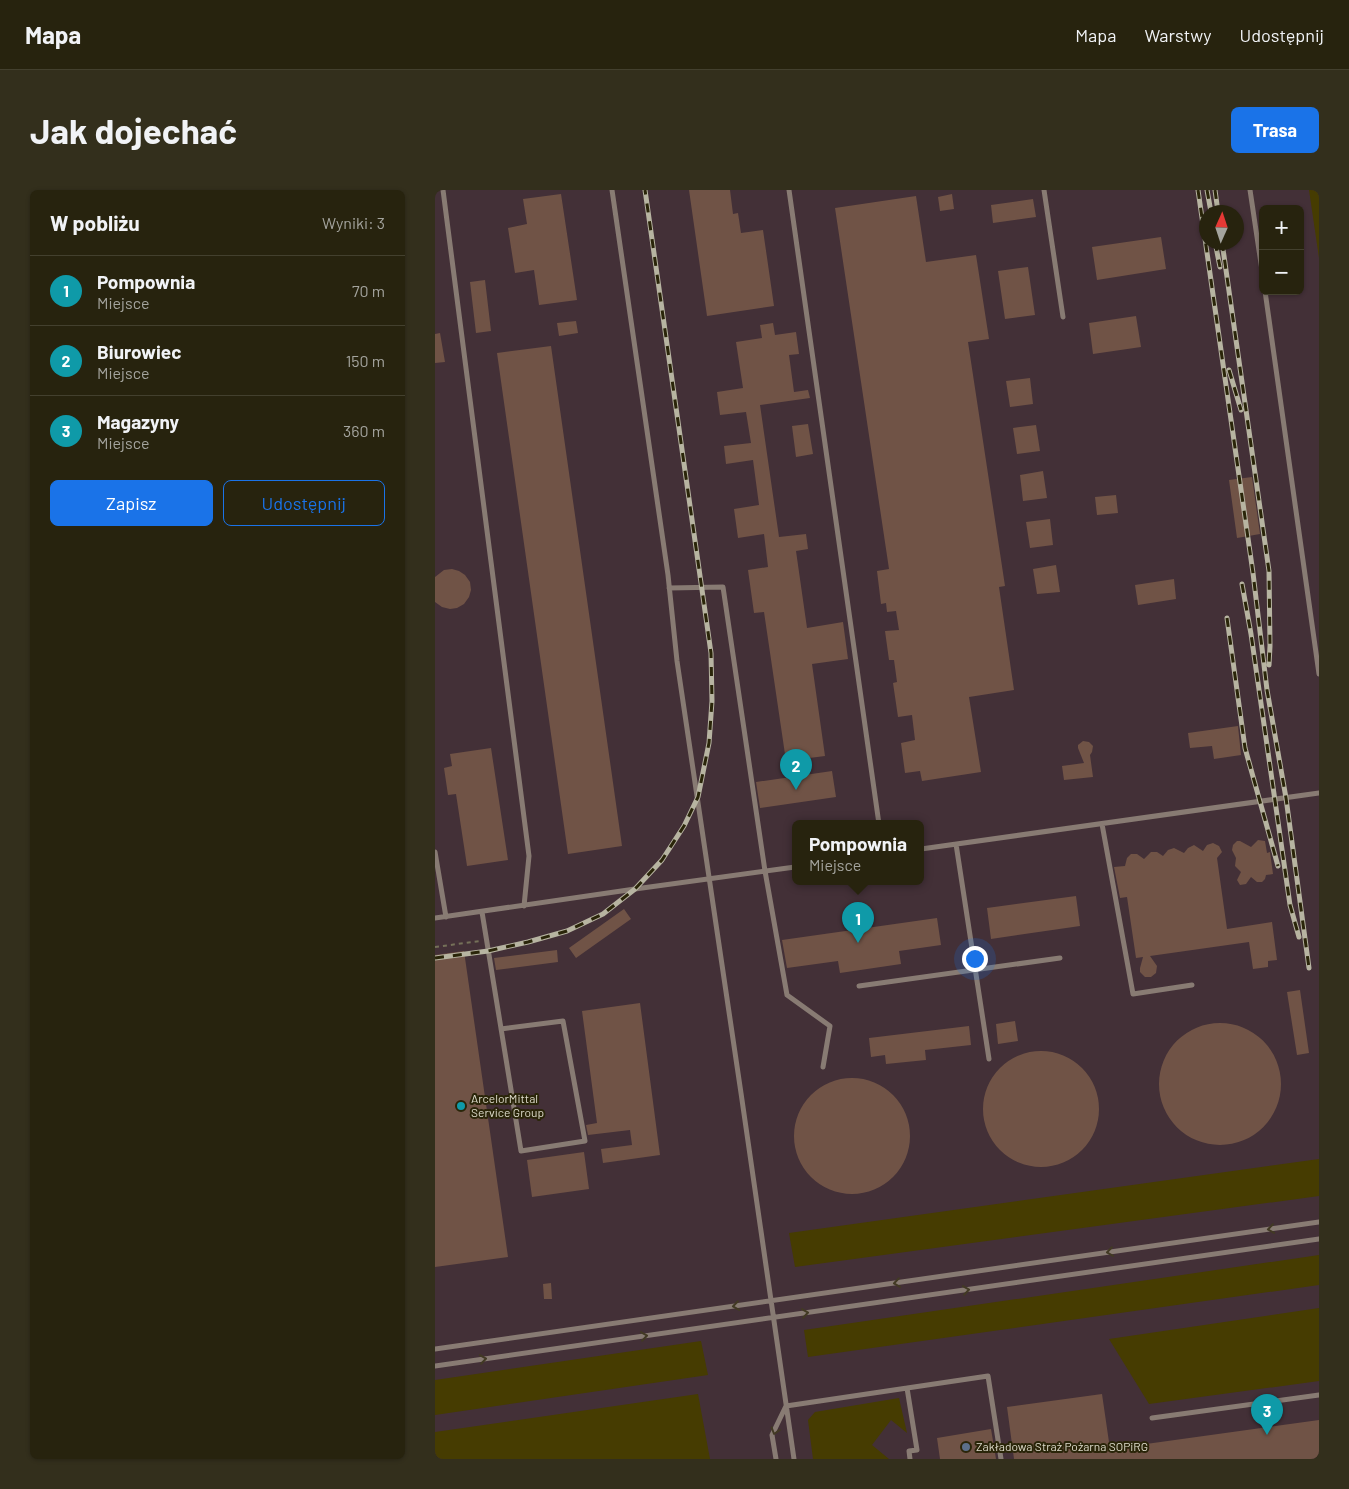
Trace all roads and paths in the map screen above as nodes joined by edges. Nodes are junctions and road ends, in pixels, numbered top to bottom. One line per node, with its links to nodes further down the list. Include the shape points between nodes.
1 (443, 190): 20 (lane, via 529,856)
2 (612, 190): 9 (lane)
3 (789, 190): 12 (lane)
4 (1044, 190): 8 (lane)
5 (1251, 190): 6 (lane)
6 (1259, 250)
7 (1266, 295): 10 (lane)
8 (1063, 317)
9 (669, 588): 18 (lane, via 723,587); 19 (lane)
10 (1319, 674)
11 (1319, 793): 13 (lane)
12 (878, 820)
13 (1102, 824): 14 (lane); 28 (lane, via 1133,994)
14 (956, 844): 15 (lane); 27 (lane)
15 (924, 849)
16 (435, 852): 22 (lane)
17 (792, 867): 18 (lane)
18 (765, 871): 19 (lane); 32 (lane, via 787,995 830,1026)
19 (709, 879): 20 (lane); 35 (lane)
20 (523, 906): 21 (lane)
21 (482, 912): 22 (lane); 24 (lane)
22 (446, 917): 23 (lane)
23 (435, 918)
24 (487, 940): 25 (path); 30 (lane)
25 (435, 947)
26 (1060, 958): 27 (lane)
27 (975, 970): 29 (lane); 31 (lane)
28 (1192, 985)
29 (859, 986)
30 (501, 1029): 30 (lane, via 521,1151 585,1141 563,1021)
31 (989, 1059)
32 (823, 1067)
33 (1319, 1222): 35 (lane, one-way to 35)
34 (1319, 1240): 36 (lane, one-way to 34)
35 (771, 1301): 36 (lane); 37 (lane, one-way to 37)
36 (773, 1318): 38 (lane, one-way to 36); 41 (lane)
37 (435, 1349)
38 (435, 1366)
39 (907, 1388): 41 (lane); 45 (lane, via 917,1450 909,1451); 46 (lane, via 988,1376)
40 (1319, 1395): 42 (lane)
41 (786, 1406): 43 (lane, one-way to 43, via 772,1435); 44 (lane)
42 (1152, 1418)
43 (776, 1459)
44 (794, 1459)
45 (910, 1459)
46 (1001, 1459)

